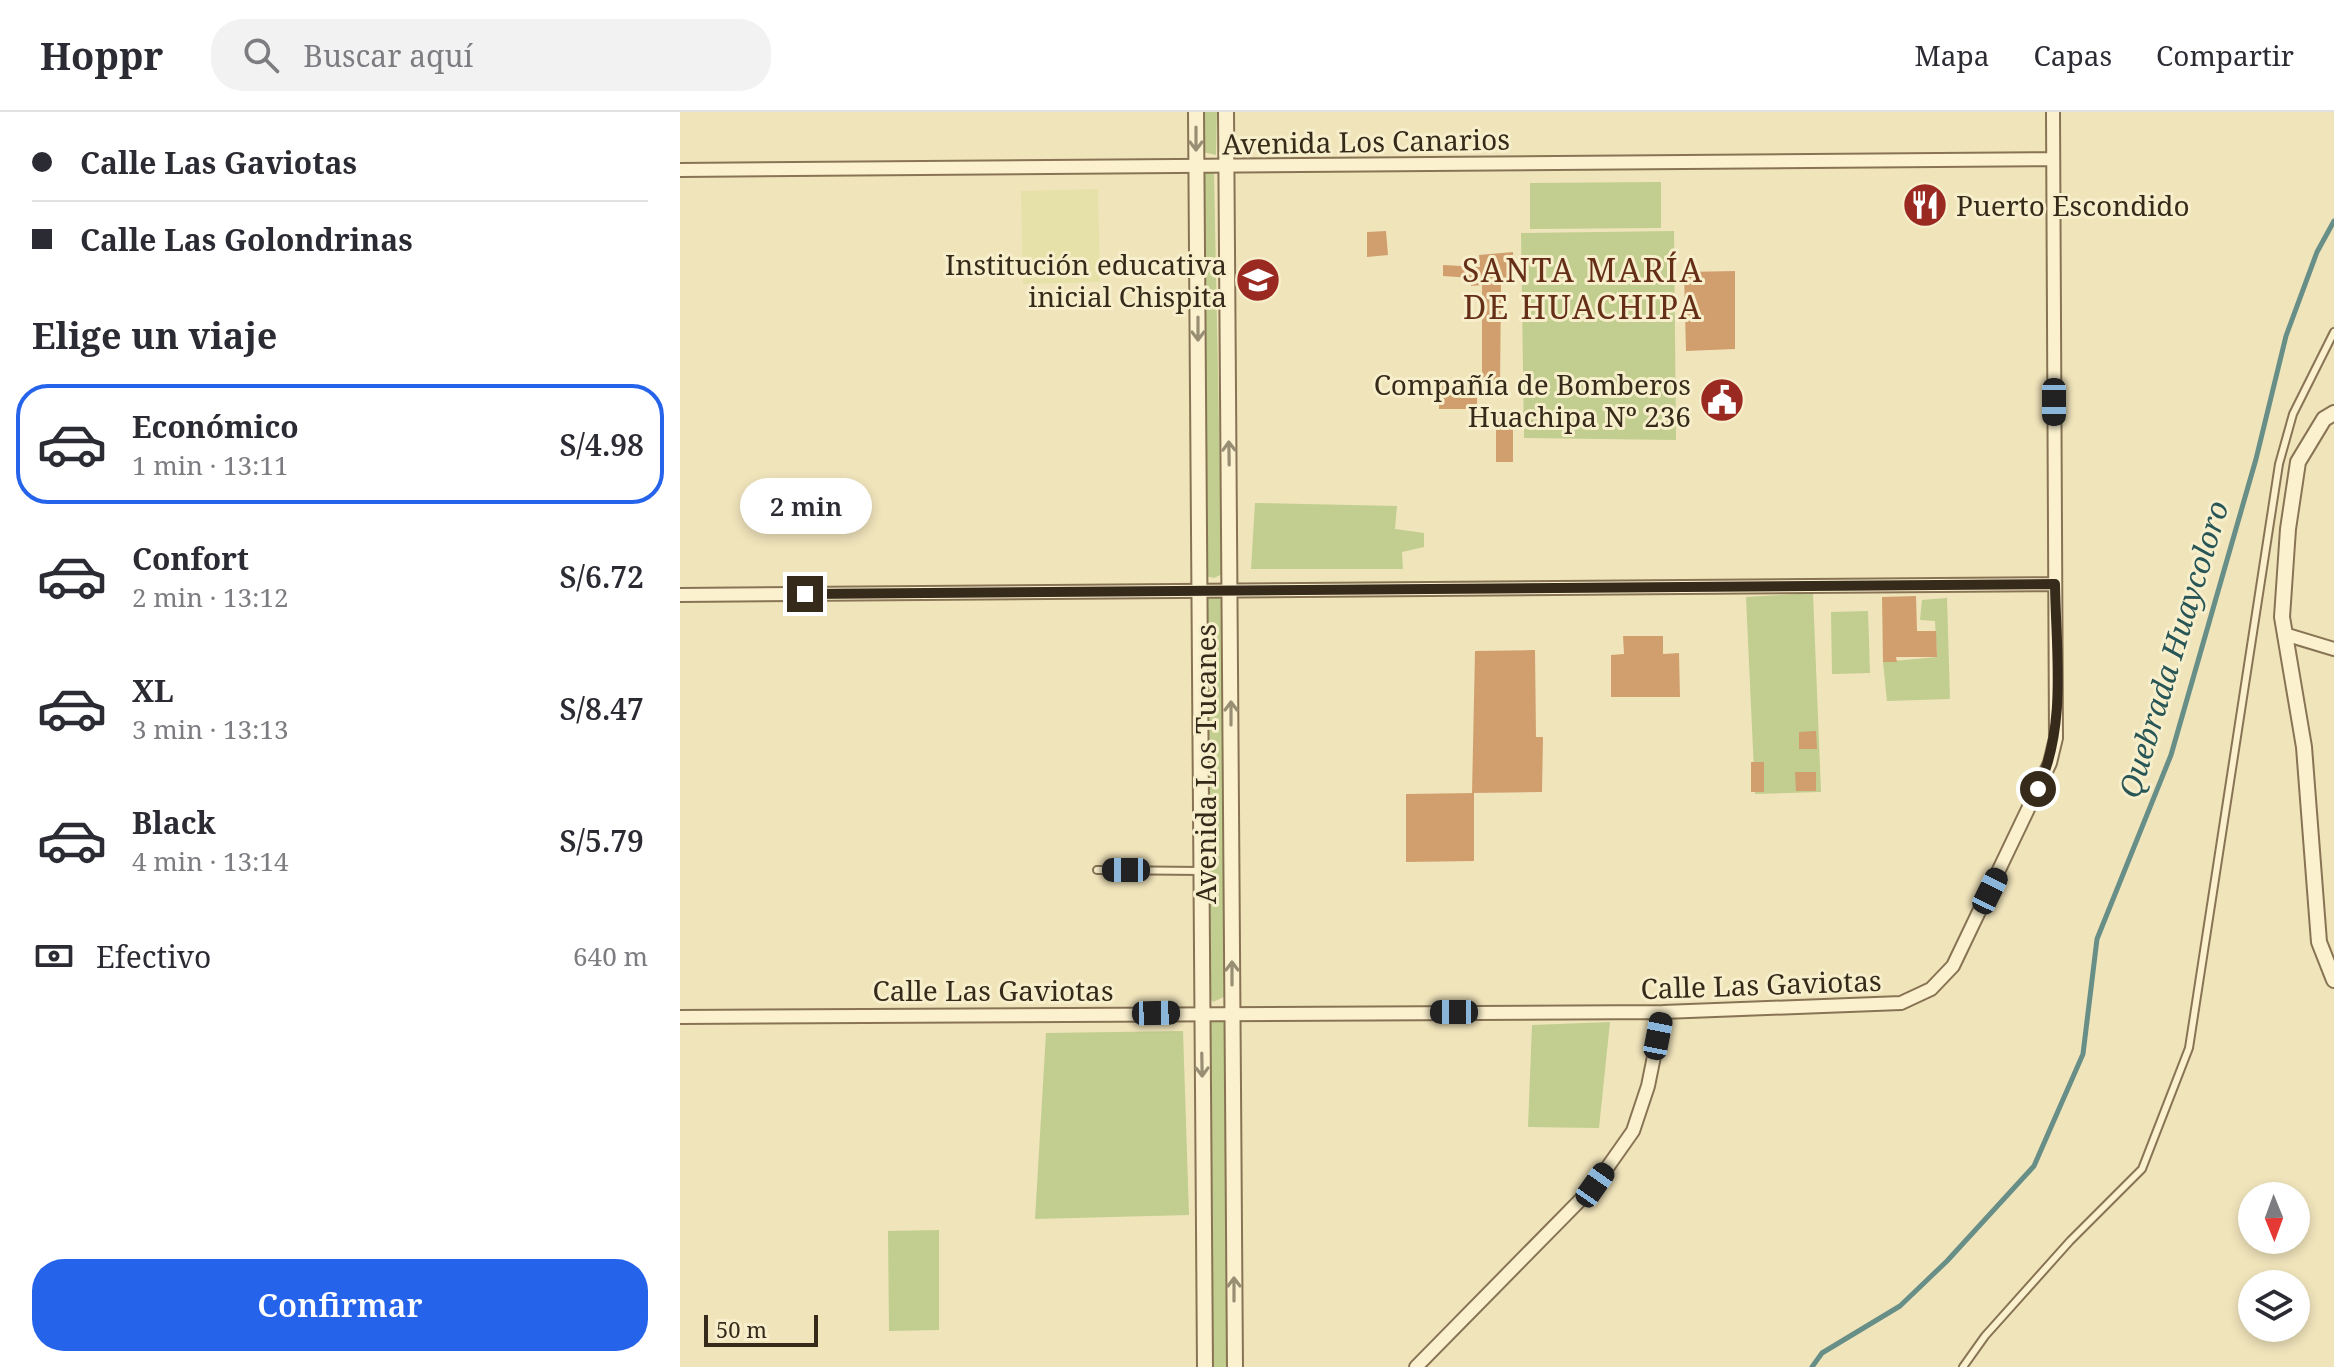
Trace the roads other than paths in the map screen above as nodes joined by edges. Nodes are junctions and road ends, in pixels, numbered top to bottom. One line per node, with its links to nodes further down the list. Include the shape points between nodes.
1 (1196, 112): 6 (street, Avenida Los Tucanes, one-way to 6)
2 (1226, 112): 5 (street, Avenida Los Tucanes)
3 (2053, 112): 4 (street, Calle Las Gaviotas)
4 (2053, 159): 5 (street, Avenida Los Canarios); 10 (street, Calle Las Gaviotas)
5 (1226, 165): 6 (street, Avenida Los Canarios); 12 (street, Avenida Los Tucanes, one-way to 5)
6 (1196, 167): 7 (street, Avenida Los Canarios); 11 (street, Avenida Los Tucanes, one-way to 11)
7 (680, 170)
8 (2334, 332): 26 (lane, via 2293,414 2279,464 2189,1048 2142,1169 2070,1241)
9 (2334, 413): 14 (street, via 2324,419 2298,462 2287,544)
10 (2055, 584): 12 (street); 19 (street, Calle Las Gaviotas, via 2056,738 2050,763 1953,966 1931,989 1901,1003)
11 (1200, 591): 12 (street); 13 (street); 17 (street, Avenida Los Tucanes)
12 (1230, 591): 21 (street, Avenida Los Tucanes, one-way to 12)
13 (680, 595)
14 (2284, 634): 15 (street); 18 (street, via 2304,747 2319,942)
15 (2334, 649)
16 (1097, 870): 17 (lane)
17 (1201, 871): 20 (street, Avenida Los Tucanes)
18 (2334, 980)
19 (1663, 1012): 21 (street, Calle Las Gaviotas); 25 (street, via 1633,1131 1595,1185)
20 (1201, 1013): 21 (street, Calle Las Gaviotas); 22 (street, Calle Las Gaviotas); 23 (street, Avenida Los Tucanes, one-way to 23)
21 (1232, 1013): 24 (street, Avenida Los Tucanes, one-way to 21)
22 (680, 1017)
23 (1205, 1367)
24 (1235, 1367)
25 (1416, 1367)
26 (1963, 1367)

